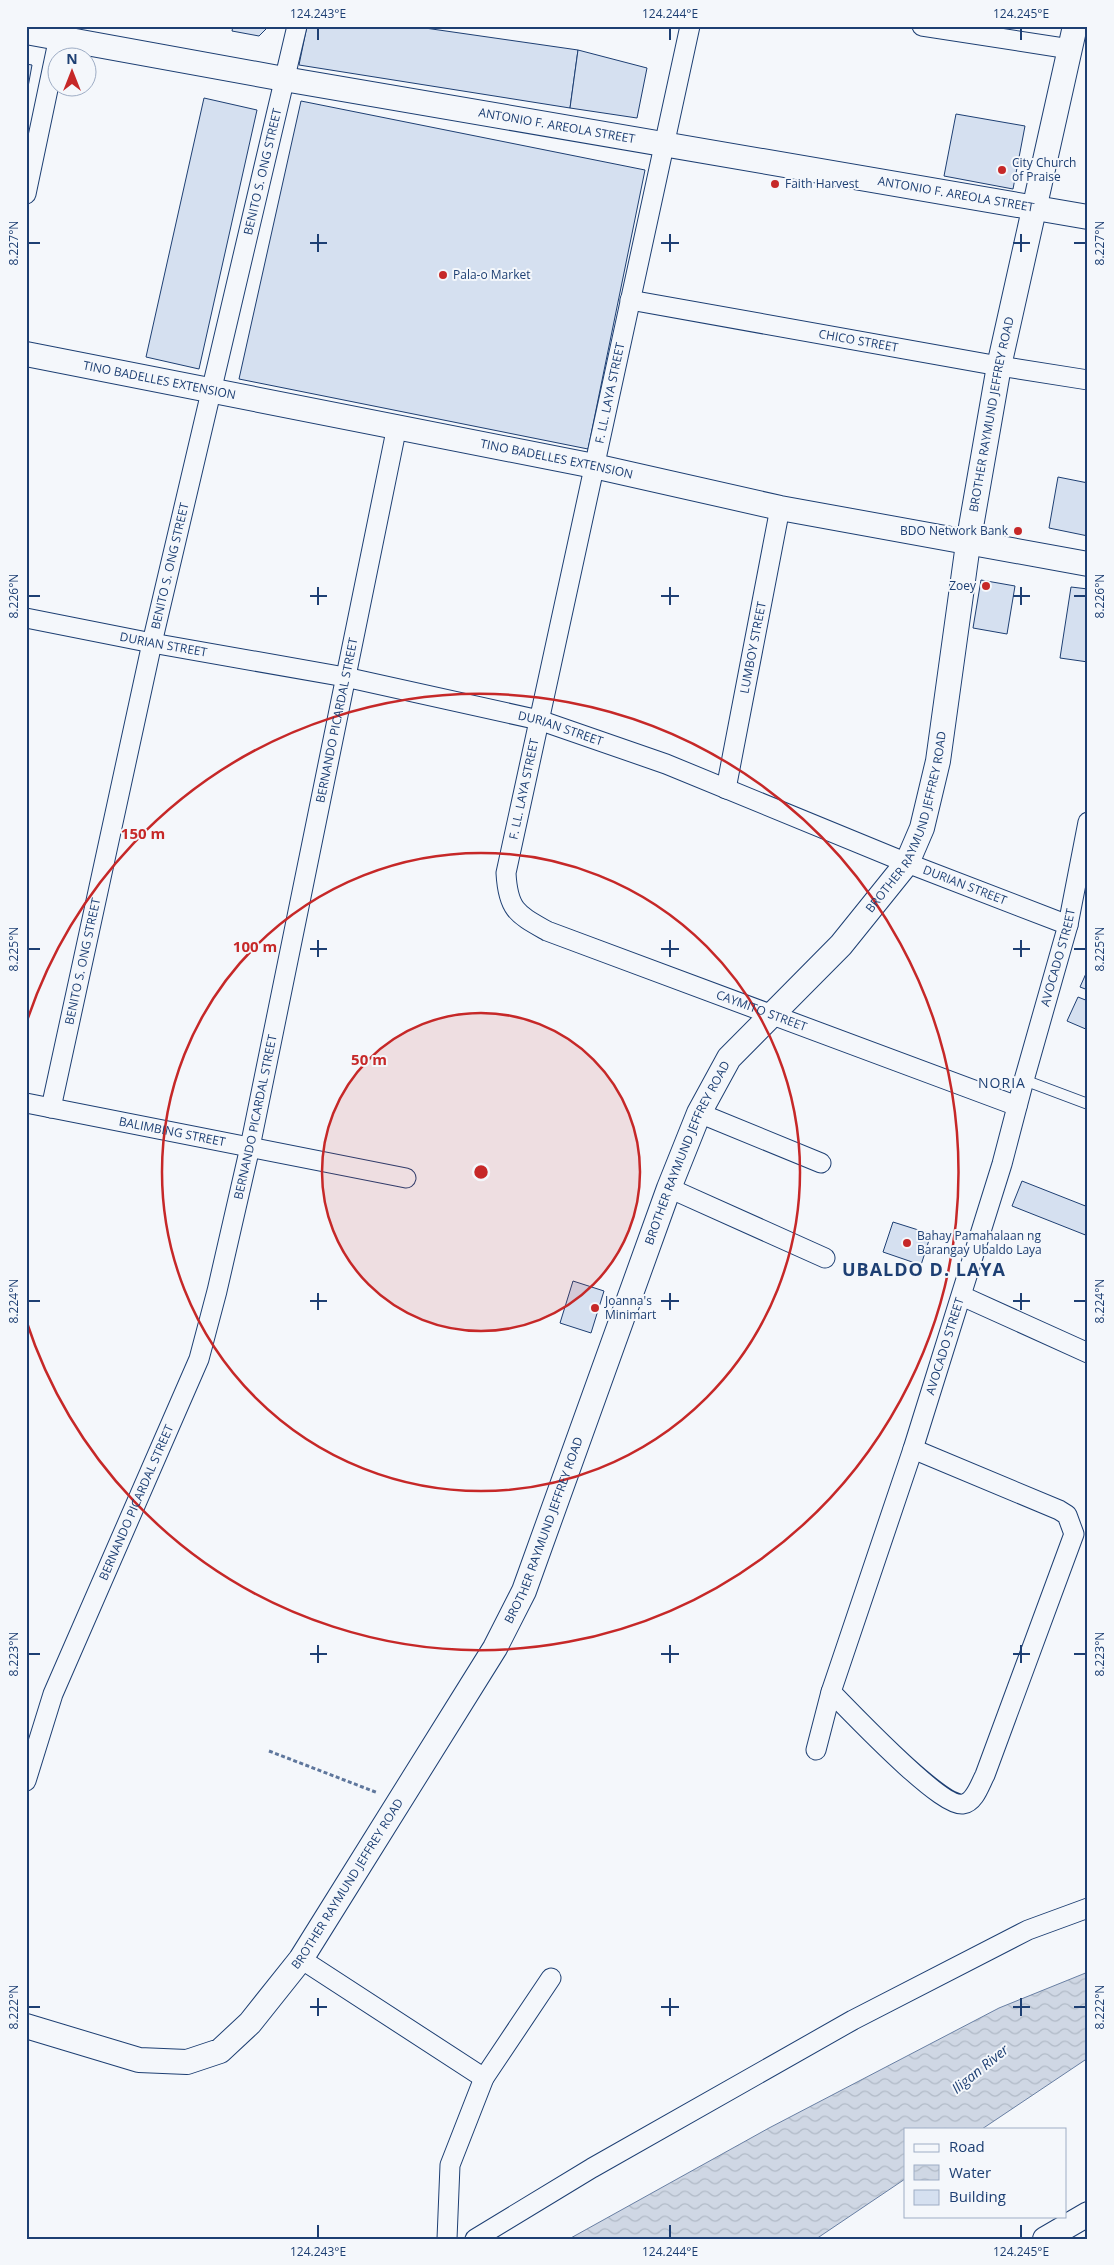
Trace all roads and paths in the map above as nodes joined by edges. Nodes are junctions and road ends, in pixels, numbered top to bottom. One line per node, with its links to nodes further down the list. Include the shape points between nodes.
1 (297, 26): 8 (street, BENITO S. ONG STREET)
2 (690, 26): 9 (street, F. LL. LAYA STREET)
3 (922, 26): 7 (street)
4 (1075, 26): 7 (street, BROTHER RAYMUND JEFFREY ROAD)
5 (26, 32): 6 (street, ANTONIO F. AREOLA STREET)
6 (59, 37): 8 (street, ANTONIO F. AREOLA STREET); 10 (street)
7 (1070, 49): 11 (street, BROTHER RAYMUND JEFFREY ROAD)
8 (284, 79): 9 (street, ANTONIO F. AREOLA STREET); 17 (street, BENITO S. ONG STREET)
9 (664, 145): 11 (street, ANTONIO F. AREOLA STREET); 13 (street, F. LL. LAYA STREET)
10 (26, 194)
11 (1033, 208): 12 (street, ANTONIO F. AREOLA STREET); 15 (street, BROTHER RAYMUND JEFFREY ROAD)
12 (1088, 216)
13 (630, 300): 15 (street, CHICO STREET); 19 (street, F. LL. LAYA STREET)
14 (26, 354): 17 (street, TINO BADELLES EXTENSION)
15 (999, 366): 16 (street, CHICO STREET); 21 (street, BROTHER RAYMUND JEFFREY ROAD)
16 (1088, 380)
17 (211, 390): 18 (street, TINO BADELLES EXTENSION); 24 (street, BENITO S. ONG STREET)
18 (396, 426): 19 (street, TINO BADELLES EXTENSION); 25 (street, BERNANDO PICARDAL STREET)
19 (594, 466): 20 (street, TINO BADELLES EXTENSION); 26 (street, F. LL. LAYA STREET)
20 (780, 508): 21 (street, TINO BADELLES EXTENSION); 27 (street, LUMBOY STREET)
21 (968, 544): 22 (street, TINO BADELLES EXTENSION); 29 (street, BROTHER RAYMUND JEFFREY ROAD, via 938,761 922,828)
22 (1088, 564)
23 (26, 618): 24 (street, DURIAN STREET)
24 (152, 644): 25 (street, DURIAN STREET); 38 (street, BENITO S. ONG STREET)
25 (345, 677): 26 (street, DURIAN STREET); 40 (street, BERNANDO PICARDAL STREET)
26 (539, 720): 27 (street, DURIAN STREET, via 666,764); 31 (street, F. LL. LAYA STREET, via 506,874)
27 (726, 789): 29 (street, DURIAN STREET)
28 (1088, 822): 30 (street, AVOCADO STREET)
29 (906, 863): 32 (street, DURIAN STREET); 33 (street, BROTHER RAYMUND JEFFREY ROAD, via 842,945)
30 (1081, 898): 32 (street, AVOCADO STREET)
31 (512, 907): 33 (street, CAYMITO STREET, via 526,920 547,931)
32 (1068, 925): 34 (street, AVOCADO STREET)
33 (770, 1016): 37 (street, CAYMITO STREET); 39 (street, BROTHER RAYMUND JEFFREY ROAD, via 729,1058)
34 (1024, 1080): 36 (lane); 37 (street, AVOCADO STREET)
35 (26, 1103): 38 (street, BALIMBING STREET)
36 (1088, 1104)
37 (1017, 1106): 45 (street, AVOCADO STREET)
38 (51, 1108): 40 (street, BALIMBING STREET)
39 (699, 1113): 41 (street); 43 (street, BROTHER RAYMUND JEFFREY ROAD)
40 (250, 1147): 42 (street, BALIMBING STREET); 53 (street, BERNANDO PICARDAL STREET, via 199,1359 54,1694)
41 (821, 1163)
42 (406, 1178)
43 (668, 1188): 44 (street); 54 (street, BROTHER RAYMUND JEFFREY ROAD, via 524,1591 495,1648)
44 (825, 1258)
45 (962, 1296): 46 (street); 47 (street, AVOCADO STREET)
46 (1088, 1353)
47 (913, 1449): 48 (street); 50 (street, AVOCADO STREET)
48 (1067, 1515): 49 (street); 50 (street, via 1074,1534 985,1774 972,1800 955,1804 932,1789)
49 (1088, 1523)
50 (831, 1692): 51 (street, AVOCADO STREET)
51 (816, 1750)
52 (269, 1751): 54 (path)
53 (26, 1781)
54 (400, 1802): 56 (street, BROTHER RAYMUND JEFFREY ROAD)
55 (1088, 1908): 62 (street, via 1028,1930 853,2020 592,2168)
56 (301, 1959): 58 (street, BROTHER RAYMUND JEFFREY ROAD, via 250,2023 220,2051 187,2062 138,2060); 59 (street)
57 (551, 1978): 59 (street)
58 (26, 2026)
59 (484, 2078): 61 (street, via 450,2165)
60 (1088, 2214): 63 (street)
61 (447, 2239)
62 (475, 2239)
63 (1046, 2239)

